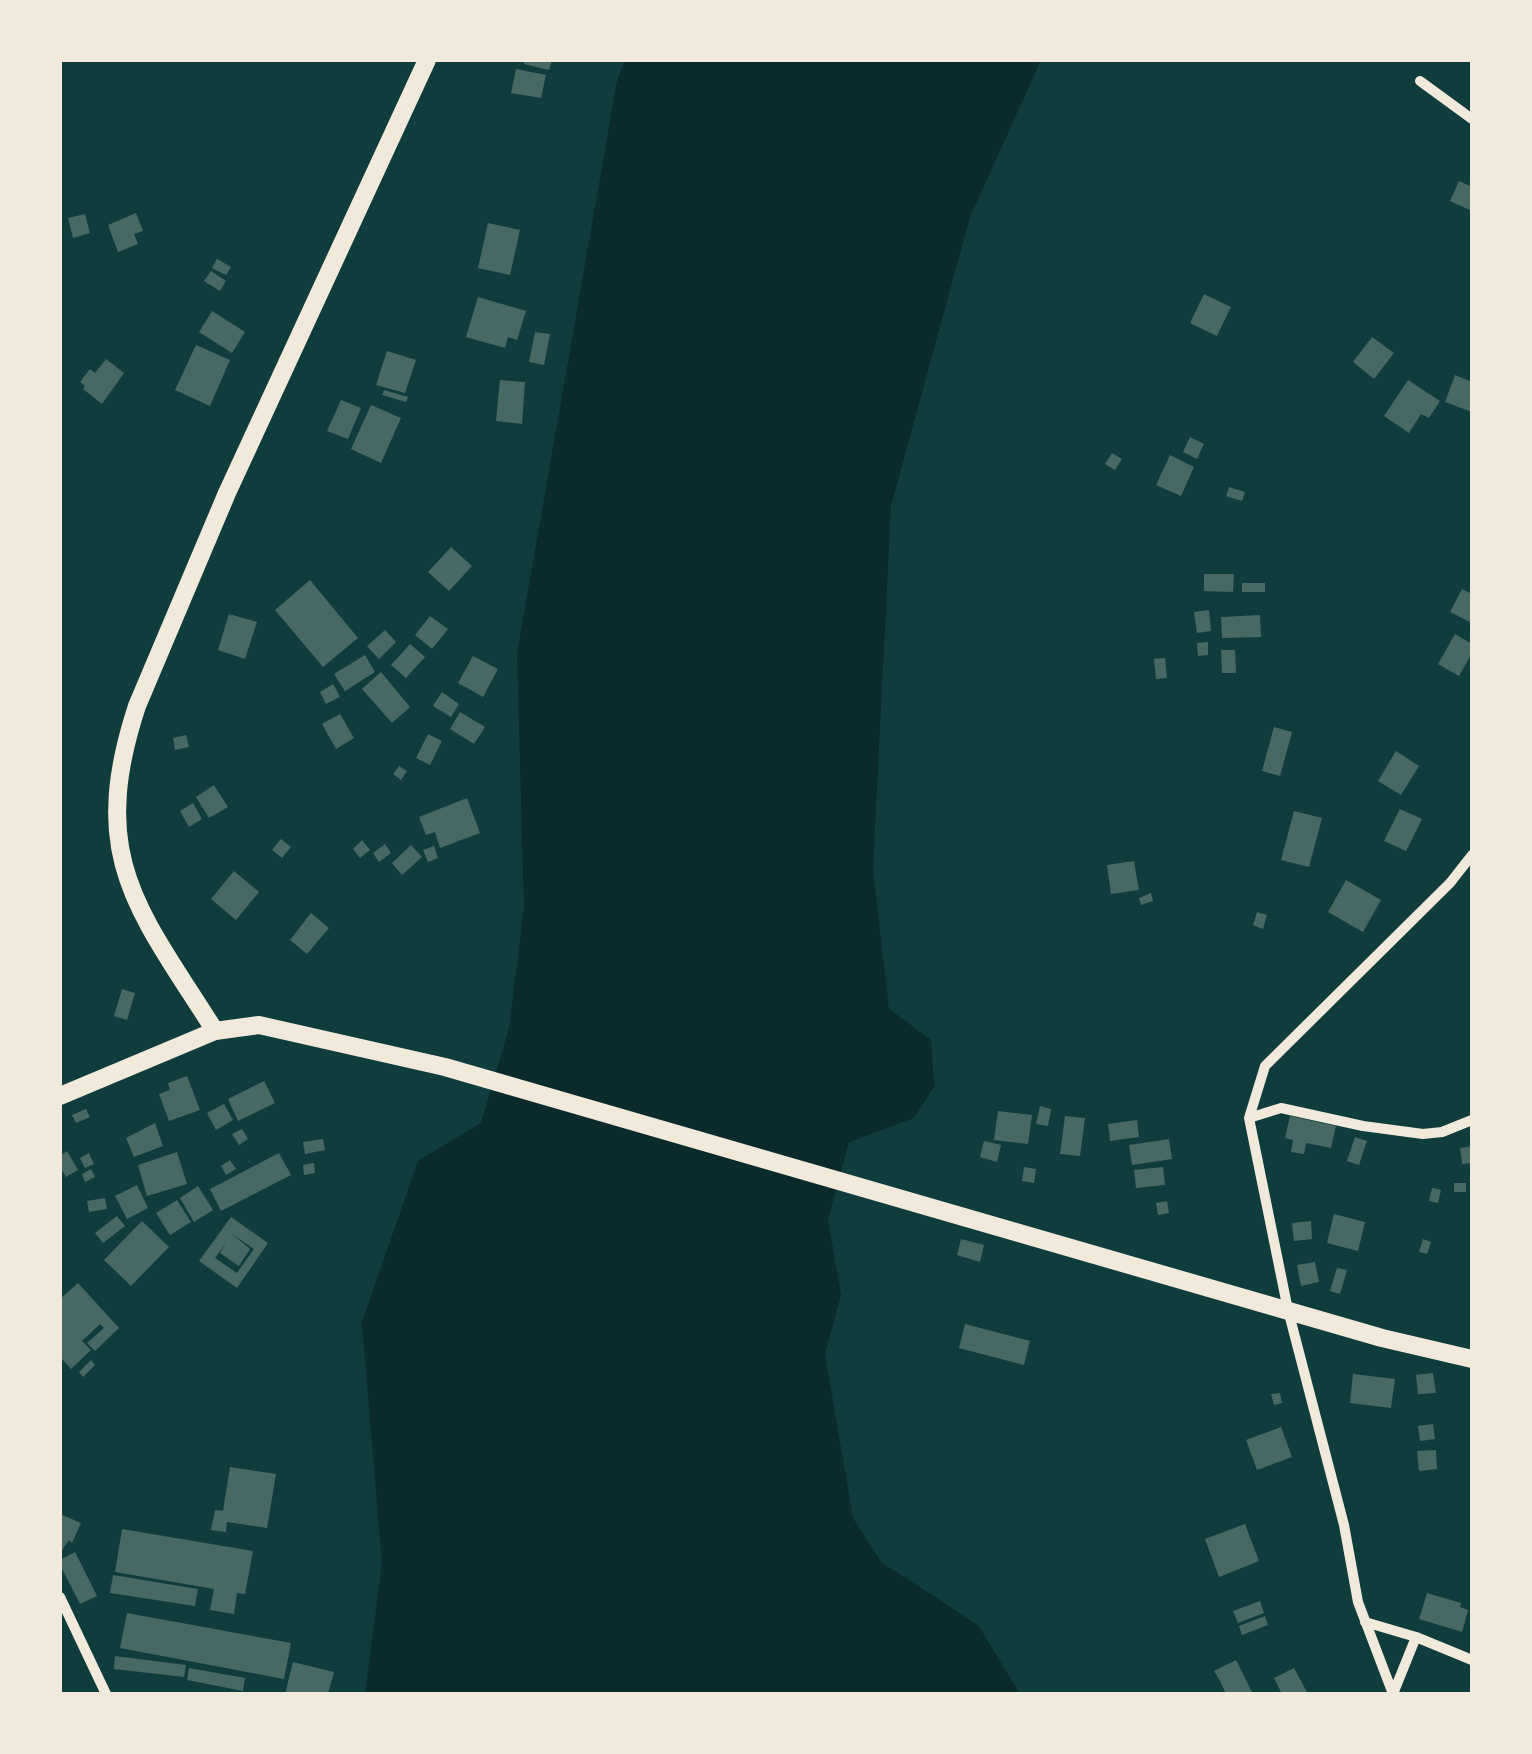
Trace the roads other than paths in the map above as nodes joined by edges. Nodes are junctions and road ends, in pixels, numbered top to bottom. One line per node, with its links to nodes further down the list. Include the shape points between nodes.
1 (427, 60): 5 (main road, via 227,493 126,740 116,806 127,882 159,948)
2 (1420, 81): 3 (street)
3 (1472, 119)
4 (1472, 855): 7 (street, via 1265,1066)
5 (216, 1032): 6 (main road); 9 (main road, via 259,1024 446,1067)
6 (60, 1096)
7 (1249, 1118): 8 (street, via 1281,1108 1423,1134); 9 (street)
8 (1472, 1120)
9 (1288, 1310): 10 (main road); 12 (street)
10 (1472, 1358)
11 (60, 1598): 15 (street)
12 (1364, 1622): 13 (street); 13 (street, via 1393,1694)
13 (1416, 1637): 14 (street)
14 (1472, 1660)
15 (106, 1694)

